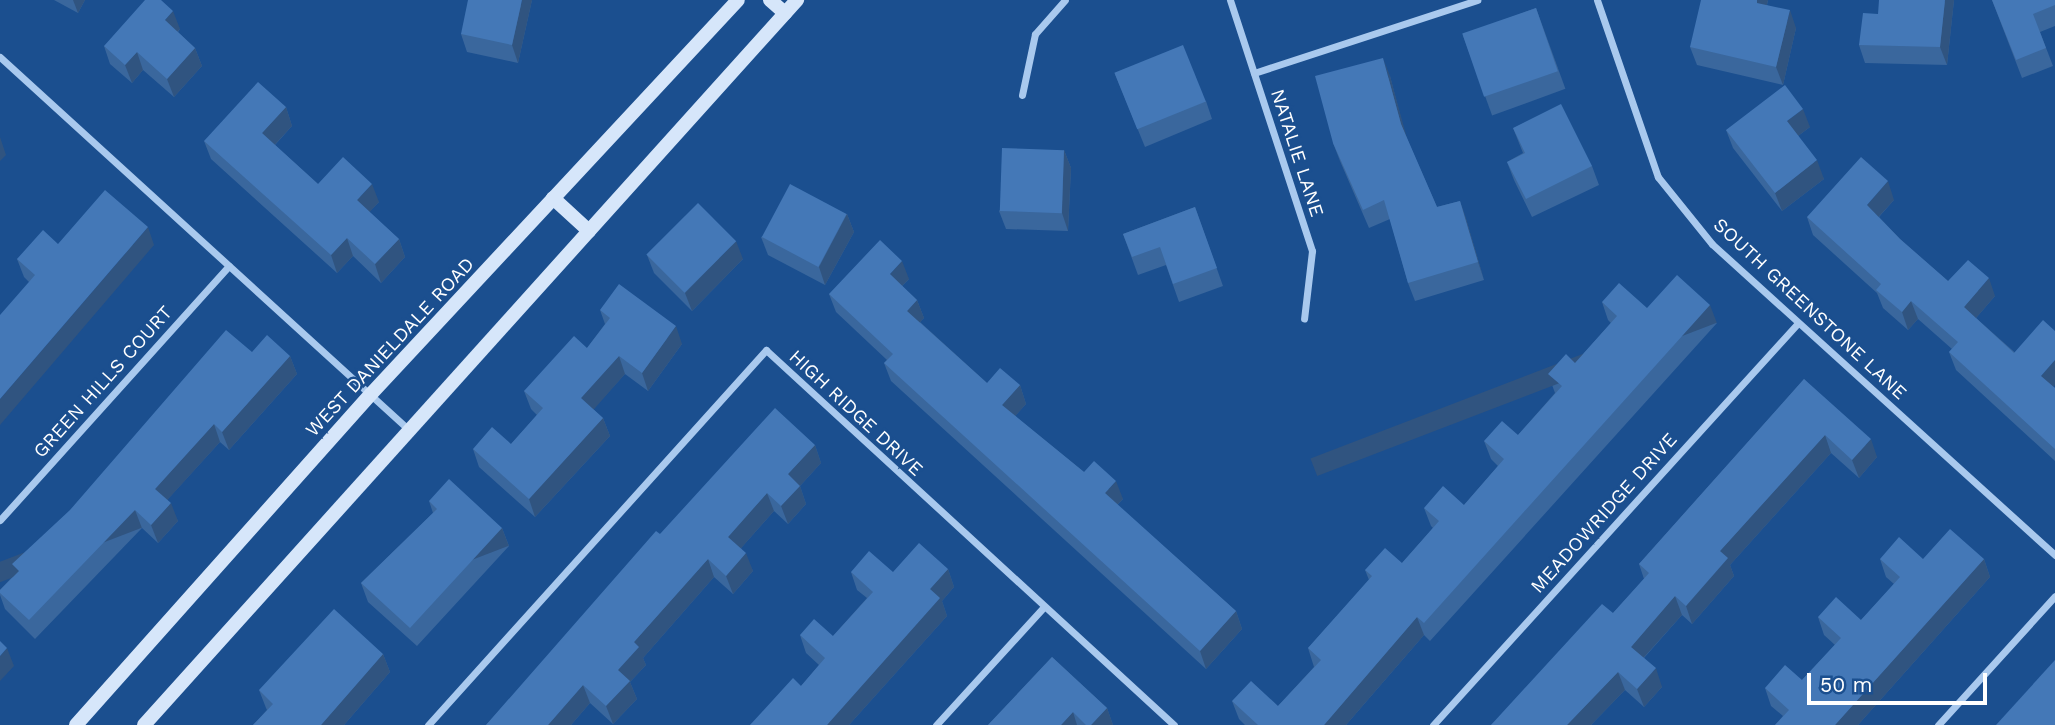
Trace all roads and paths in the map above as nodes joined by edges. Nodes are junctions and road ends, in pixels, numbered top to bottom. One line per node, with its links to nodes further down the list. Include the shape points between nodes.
1 (738, 0): 12 (main road, WEST DANIELDALE ROAD)
2 (770, 0): 8 (main road)
3 (797, 0): 8 (main road)
4 (1065, 0): 11 (street, via 1035,34)
5 (1230, 0): 10 (street, NATALIE LANE)
6 (1477, 0): 10 (street)
7 (1597, 0): 16 (street, SOUTH GREENSTONE LANE, via 1658,177 1712,244)
8 (785, 13): 13 (main road)
9 (0, 57): 14 (street)
10 (1254, 73): 15 (street, NATALIE LANE, via 1312,251)
11 (1022, 95)
12 (553, 198): 13 (main road); 17 (main road, WEST DANIELDALE ROAD)
13 (589, 231): 18 (main road)
14 (229, 265): 17 (street); 19 (street, GREEN HILLS COURT)
15 (1304, 319)
16 (1798, 323): 20 (street, SOUTH GREENSTONE LANE); 28 (street, MEADOWRIDGE DRIVE)
17 (371, 394): 18 (street); 23 (main road, WEST DANIELDALE ROAD)
18 (410, 430): 24 (main road)
19 (0, 520)
20 (2055, 555)
21 (2055, 596): 29 (street)
22 (1043, 608): 25 (street, HIGH RIDGE DRIVE, via 766,350); 26 (street); 27 (street, HIGH RIDGE DRIVE)
23 (76, 725)
24 (144, 725)
25 (428, 725)
26 (936, 725)
27 (1174, 725)
28 (1433, 725)
29 (1938, 725)

